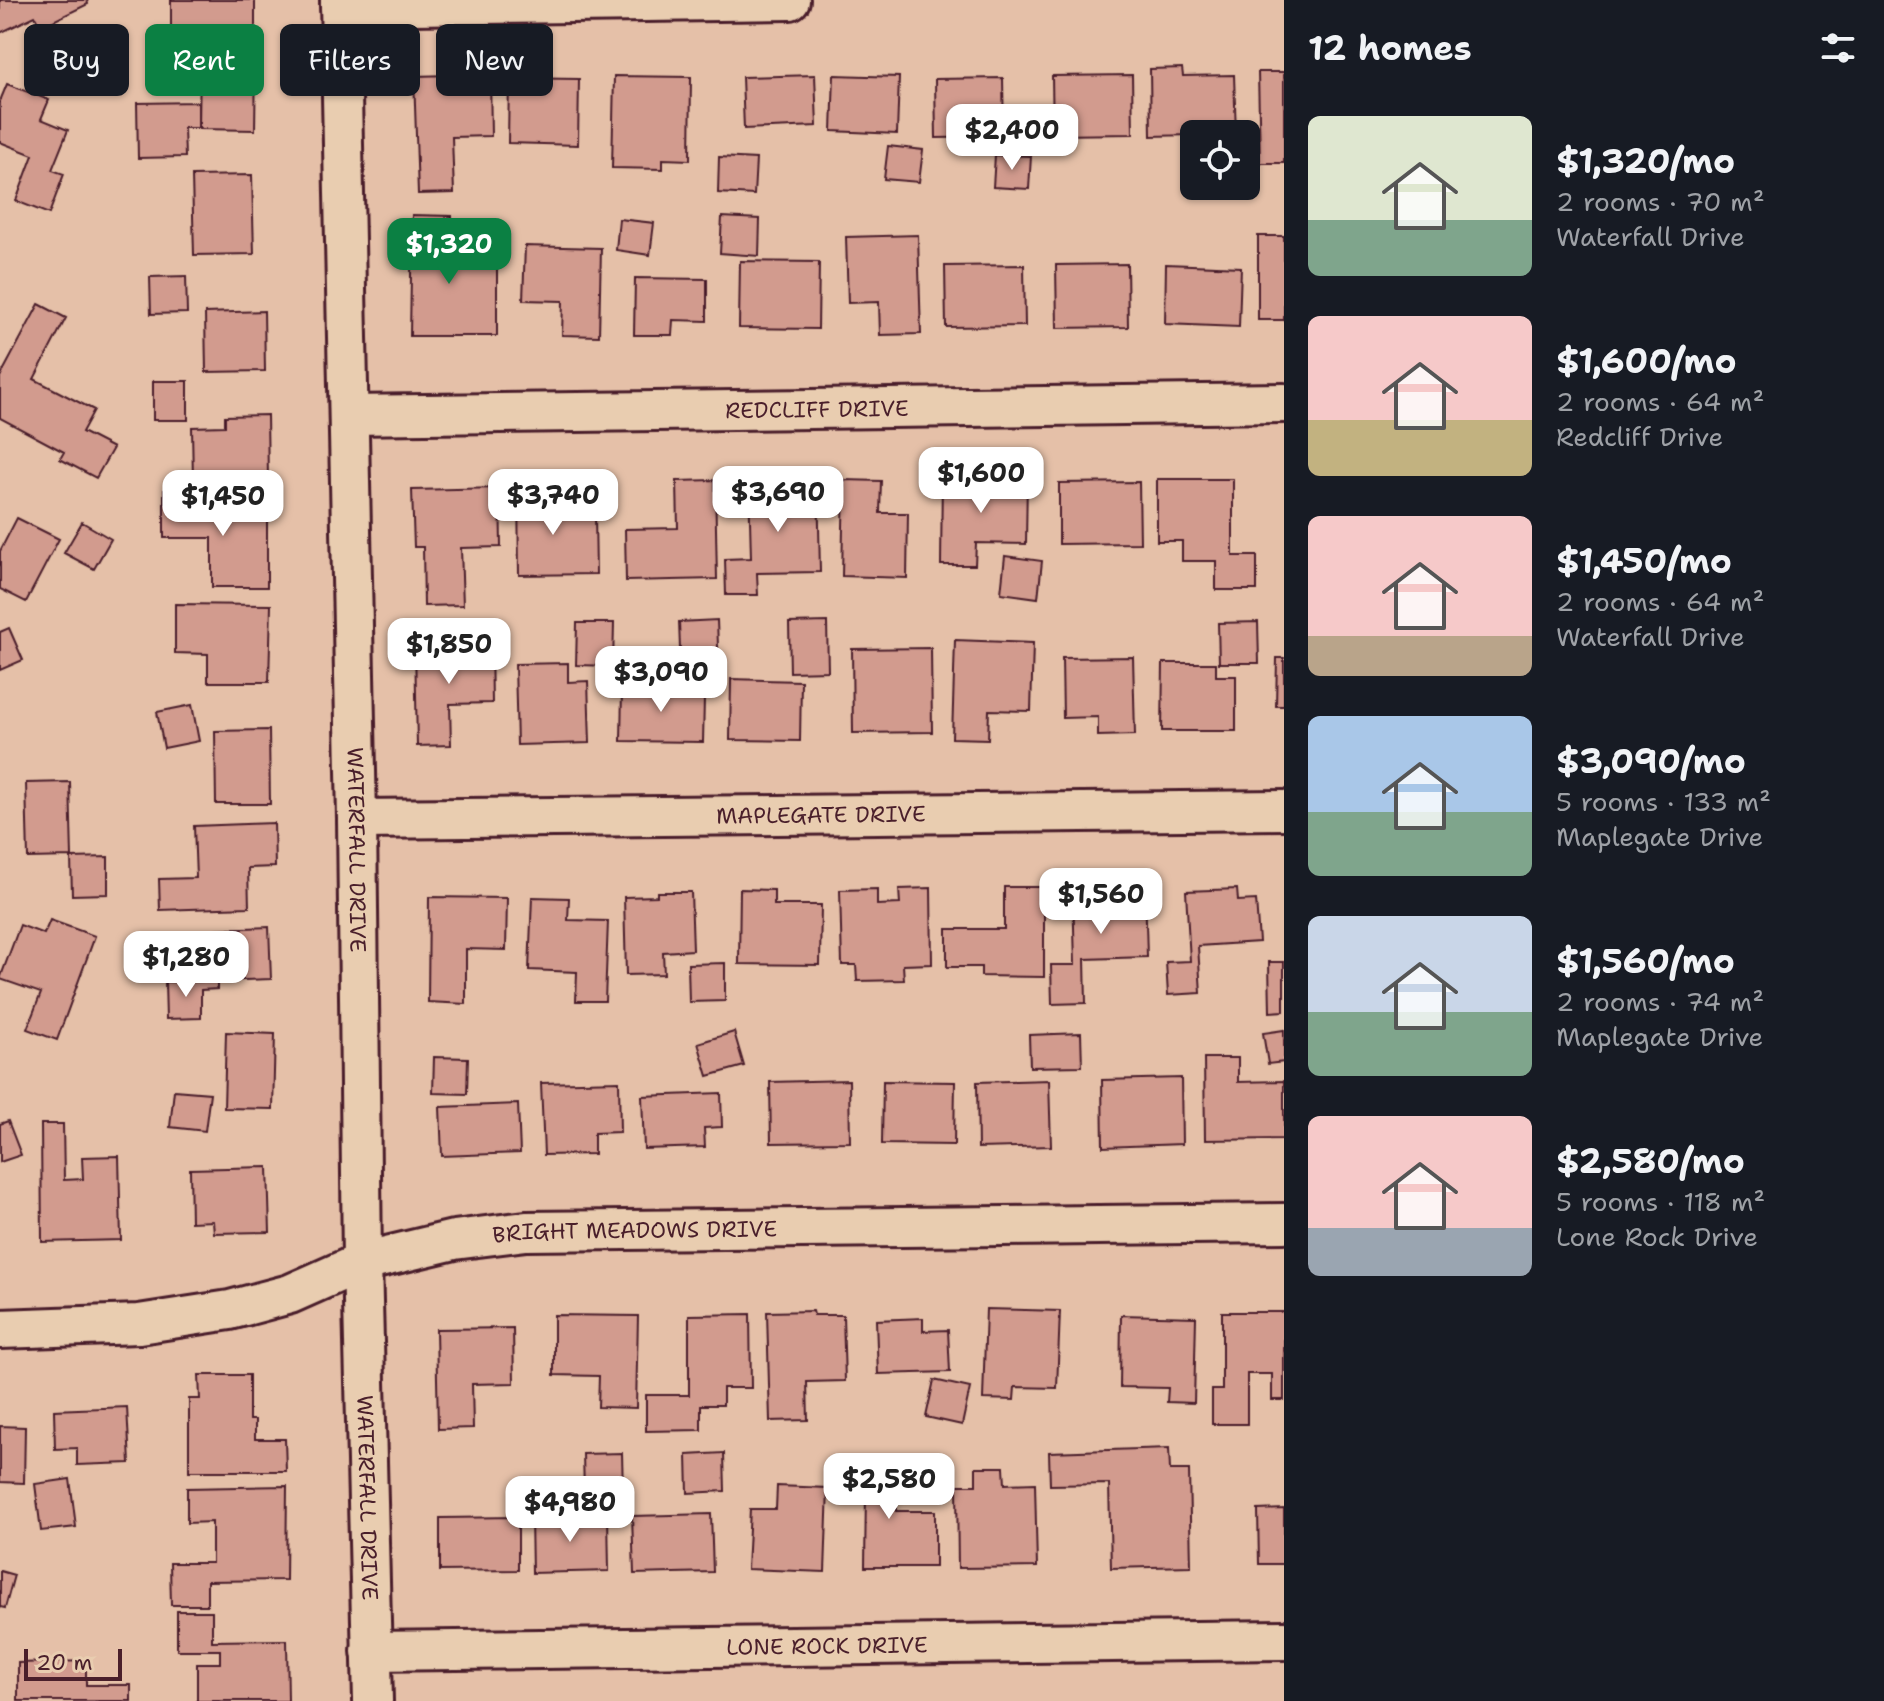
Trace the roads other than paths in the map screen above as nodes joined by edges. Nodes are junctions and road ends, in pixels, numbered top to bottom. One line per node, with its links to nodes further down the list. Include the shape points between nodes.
1 (790, 0): 2 (street)
2 (340, 3): 4 (street, WATERFALL DRIVE)
3 (1284, 403): 4 (street, REDCLIFF DRIVE)
4 (349, 415): 6 (street, WATERFALL DRIVE)
5 (1284, 810): 6 (street, MAPLEGATE DRIVE)
6 (357, 819): 8 (street, WATERFALL DRIVE)
7 (1284, 1223): 8 (street, BRIGHT MEADOWS DRIVE, via 526,1231 454,1240)
8 (362, 1262): 9 (street, BRIGHT MEADOWS DRIVE, via 290,1294 230,1310 139,1324); 11 (street, WATERFALL DRIVE)
9 (0, 1329)
10 (1284, 1640): 11 (street, LONE ROCK DRIVE)
11 (371, 1651): 12 (street, WATERFALL DRIVE)
12 (373, 1701)

